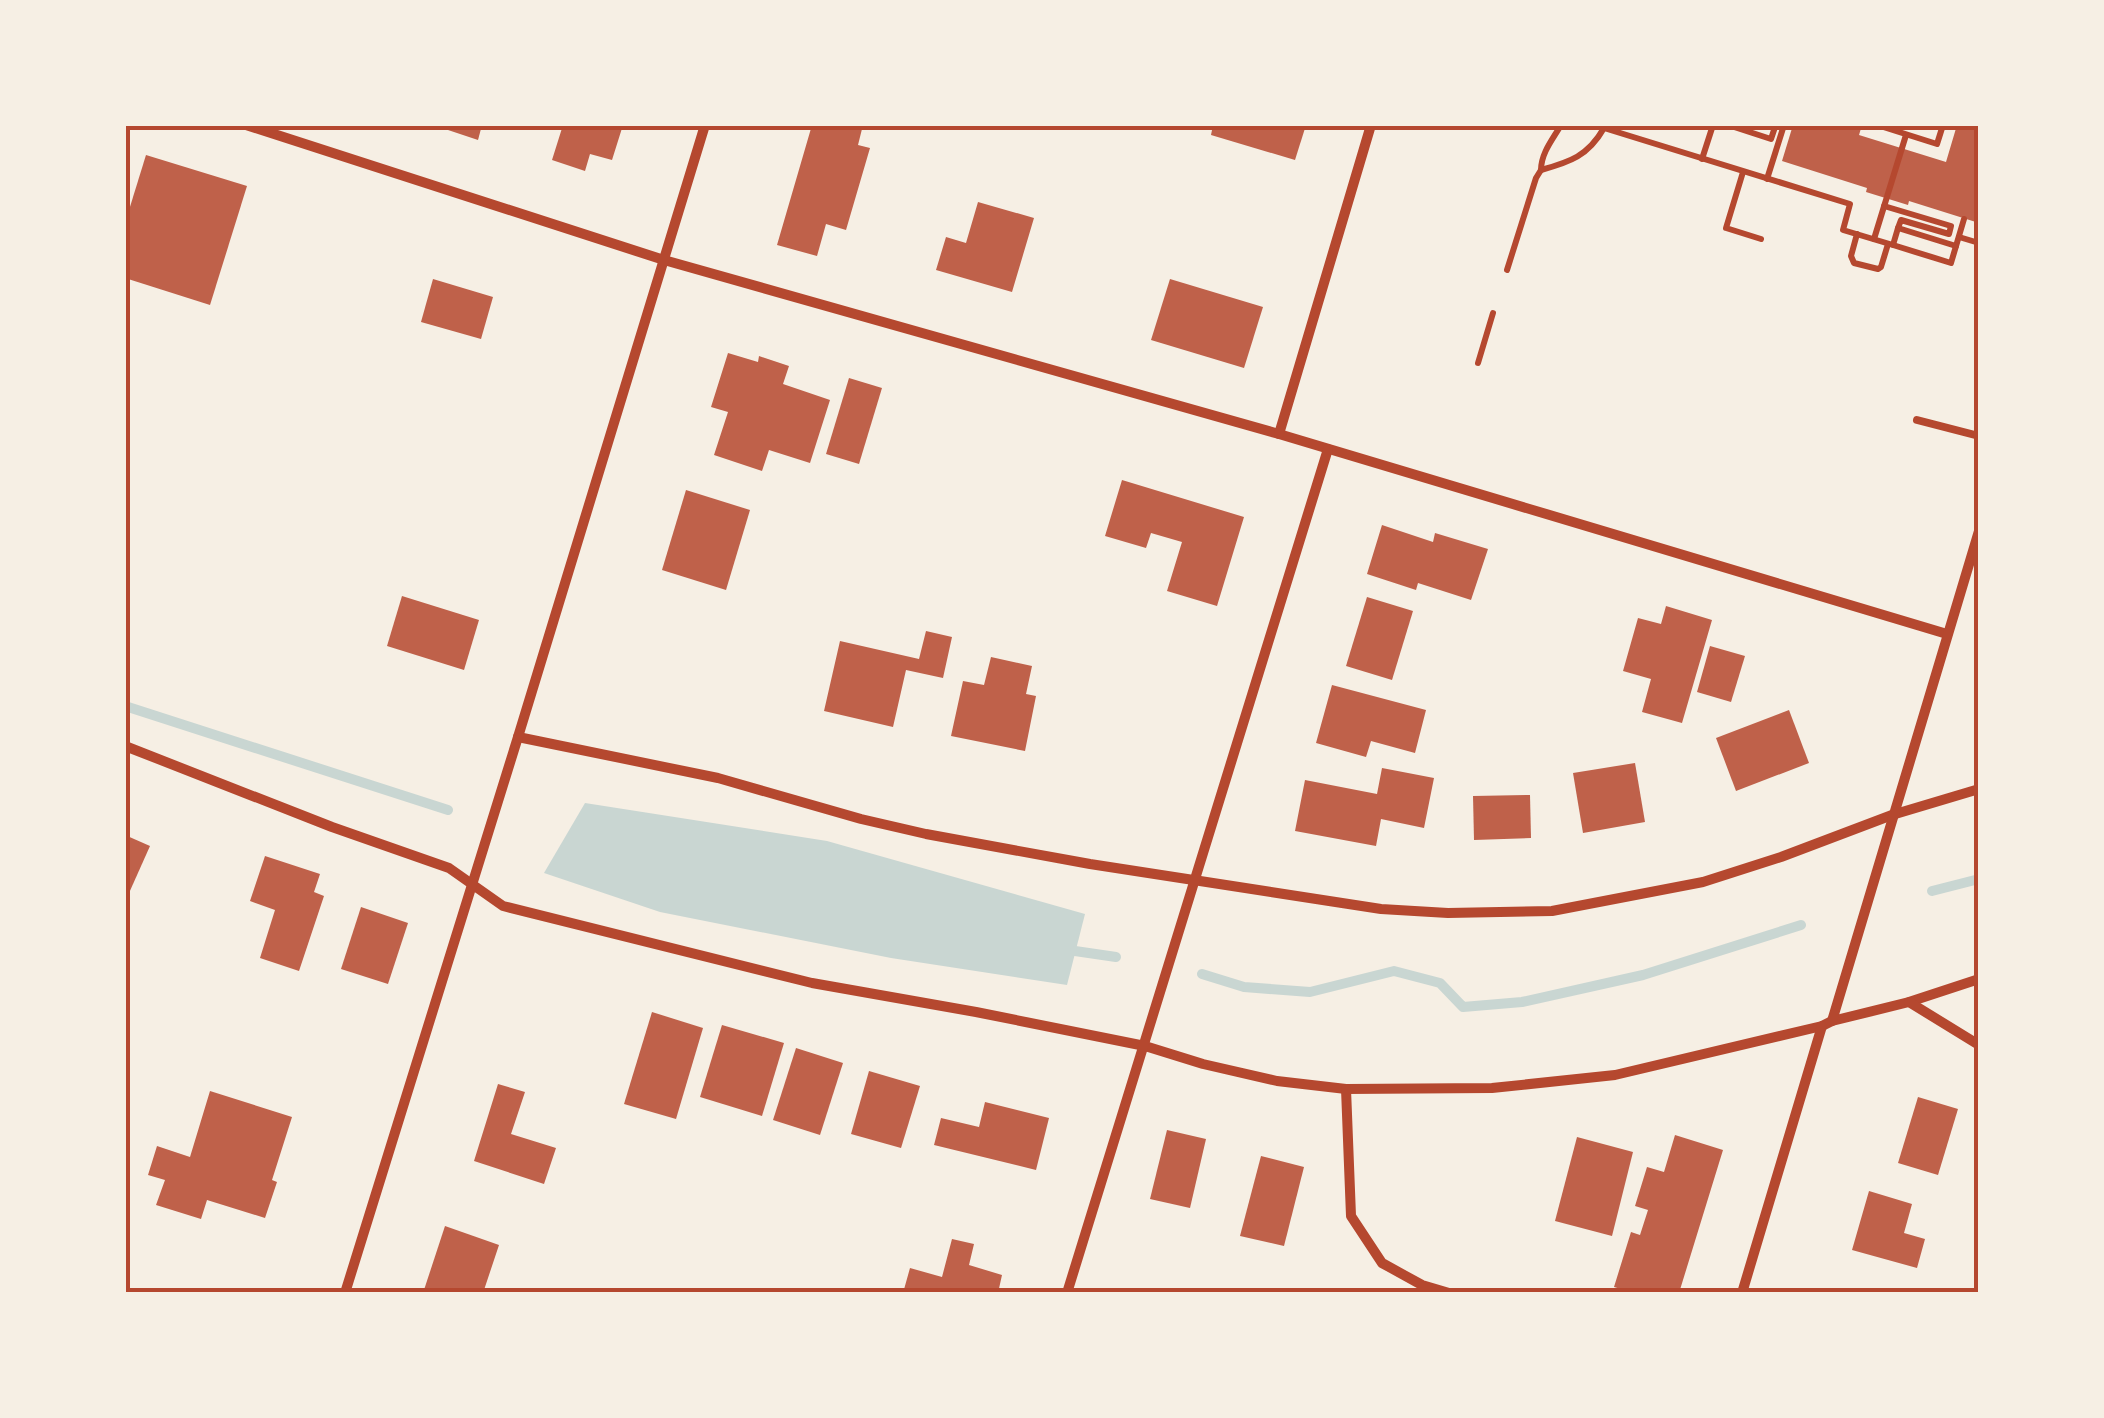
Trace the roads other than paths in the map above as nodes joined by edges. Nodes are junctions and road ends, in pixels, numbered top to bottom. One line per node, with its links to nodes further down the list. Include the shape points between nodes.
1 (246, 125): 4 (street)
2 (704, 125): 4 (street)
3 (1371, 125): 6 (street)
4 (664, 260): 6 (street); 11 (street)
5 (1917, 420): 7 (lane)
6 (1279, 434): 8 (street)
7 (1979, 436)
8 (1328, 450): 10 (street); 15 (street)
9 (1979, 531): 10 (street)
10 (1947, 634): 14 (street)
11 (518, 737): 15 (street, via 718,778 926,834); 16 (street)
12 (125, 746): 16 (street, via 449,868)
13 (1979, 788): 14 (street)
14 (1892, 815): 15 (street, via 1703,882 1552,911 1380,910); 19 (street)
15 (1193, 880): 21 (street)
16 (472, 884): 21 (street, via 503,906 812,983); 23 (street)
17 (1979, 980): 18 (street)
18 (1909, 1002): 19 (street); 20 (street)
19 (1827, 1024): 22 (street, via 1615,1075 1492,1088); 26 (street)
20 (1979, 1045)
21 (1145, 1046): 22 (street, via 1277,1081); 24 (street)
22 (1346, 1088): 25 (street, via 1351,1216 1382,1262)
23 (345, 1293)
24 (1067, 1293)
25 (1449, 1293)
26 (1742, 1293)

